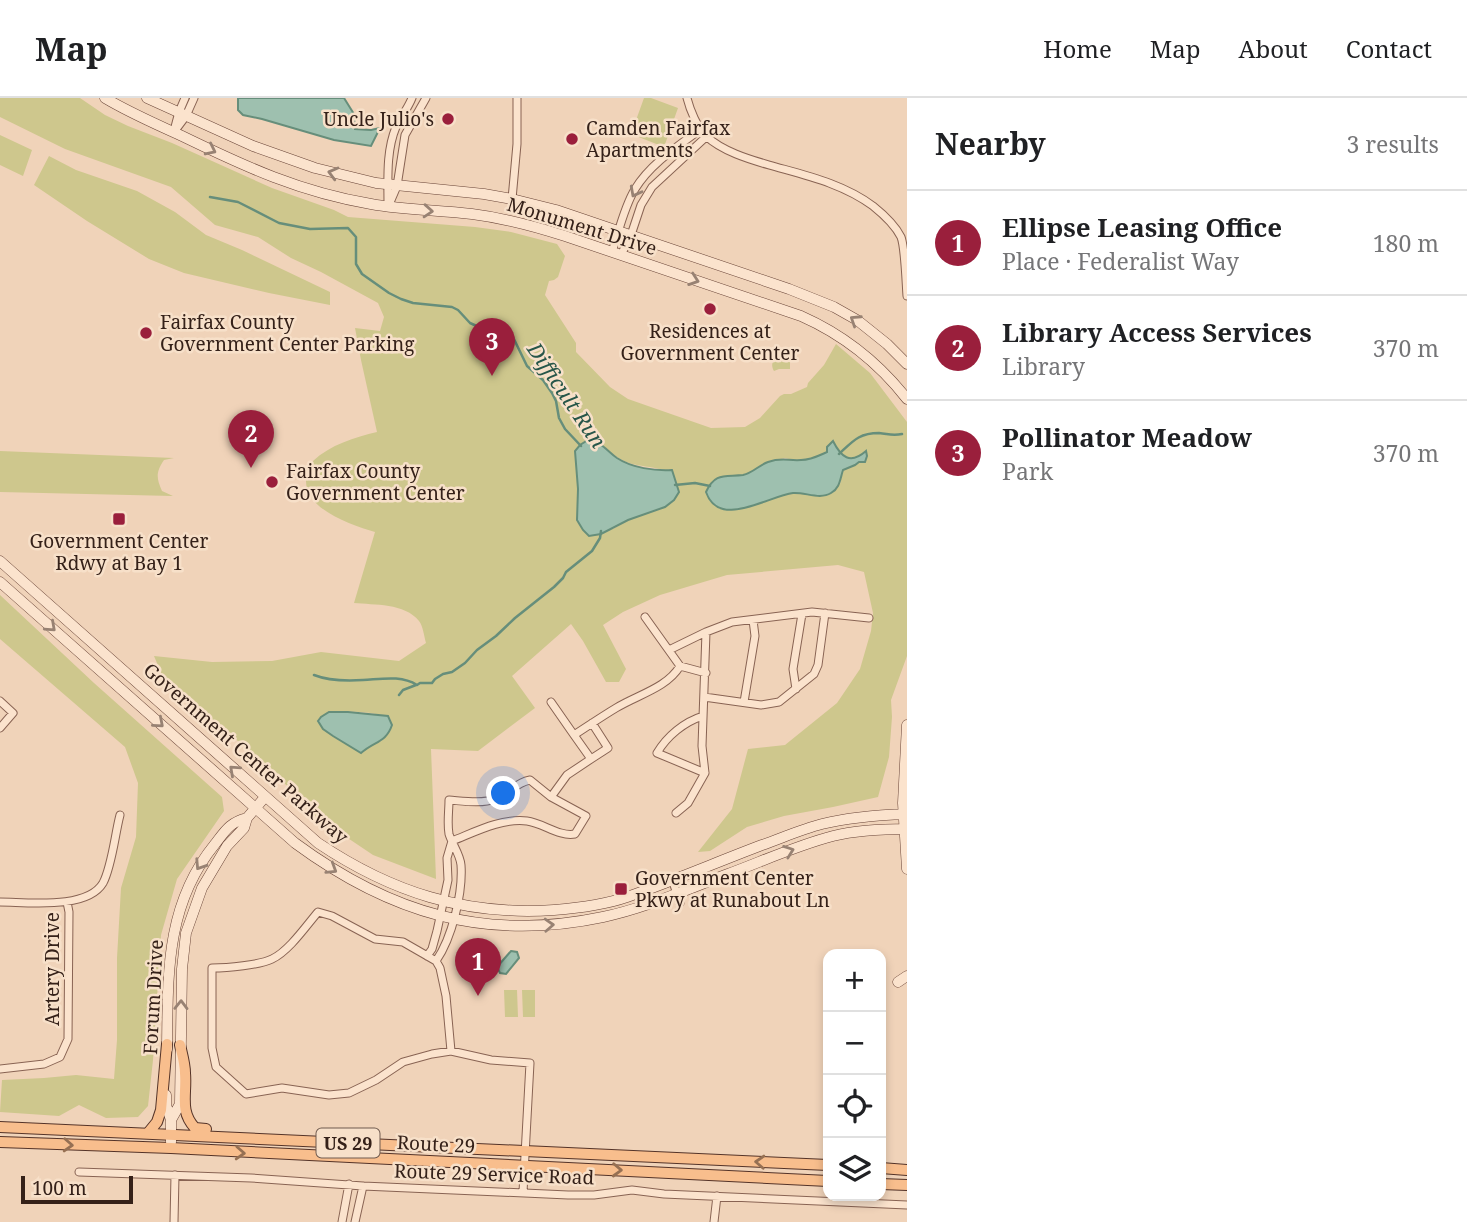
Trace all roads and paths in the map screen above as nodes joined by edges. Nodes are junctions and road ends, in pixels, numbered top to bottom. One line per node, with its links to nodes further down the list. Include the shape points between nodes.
1 (105, 98): 11 (street, Monument Drive)
2 (147, 98): 9 (street, Monument Drive)
3 (185, 98): 9 (street)
4 (194, 98): 9 (street)
5 (412, 98): 13 (street, via 393,135)
6 (426, 98): 13 (street, via 405,135)
7 (517, 98): 14 (street)
8 (687, 98): 10 (street)
9 (182, 114): 11 (street); 13 (street, Monument Drive, one-way to 9, via 299,163)
10 (701, 129): 12 (street); 16 (street, one-way to 16, via 641,180)
11 (174, 132): 15 (street, Monument Drive, one-way to 15, via 291,184)
12 (707, 136): 17 (street, via 652,187 640,205); 19 (street, via 735,154 863,198 902,239)
13 (392, 185): 14 (street, Monument Drive); 15 (street)
14 (512, 199): 16 (street, Monument Drive)
15 (388, 207): 18 (street, Monument Drive, one-way to 18, via 512,221)
16 (619, 231): 17 (street, Monument Drive); 18 (street)
17 (631, 234): 18 (street); 20 (street, Monument Drive, one-way to 17, via 873,332 834,307)
18 (616, 253): 21 (street, Monument Drive, one-way to 21, via 823,326 873,360)
19 (907, 296)
20 (907, 364)
21 (907, 398)
22 (0, 561): 45 (street, Government Center Parkway, one-way to 22)
23 (0, 582): 47 (street, Government Center Parkway, one-way to 47)
24 (825, 612): 25 (street); 27 (street); 33 (street, via 818,665)
25 (802, 614): 28 (street); 33 (street, via 793,669)
26 (645, 617): 30 (street)
27 (869, 618)
28 (753, 620): 29 (street); 37 (street, via 755,636)
29 (706, 632): 30 (street); 32 (street)
30 (669, 650): 31 (street)
31 (680, 666): 32 (street); 39 (street, via 653,689)
32 (706, 673): 34 (street)
33 (796, 689): 37 (street, via 779,702)
34 (704, 697): 37 (street); 38 (street)
35 (0, 701): 41 (street, via 13,713)
36 (551, 702): 42 (street)
37 (744, 702)
38 (703, 716): 44 (street); 44 (street, via 665,739 657,753)
39 (592, 723): 42 (street); 43 (street, via 608,748)
40 (907, 725): 50 (street)
41 (0, 728)
42 (574, 735): 43 (street)
43 (591, 759): 46 (street, via 567,775)
44 (705, 773): 48 (street, via 688,803)
45 (265, 797): 47 (street, Forum Drive); 59 (street, Government Center Parkway, via 347,862)
46 (551, 797): 53 (street, via 530,780 495,799 449,800); 53 (street, via 586,816 575,834 526,821 484,827)
47 (256, 808): 51 (street, Forum Drive); 61 (street, Government Center Parkway, one-way to 61, via 295,843 346,878)
48 (676, 813)
49 (120, 814): 58 (street, via 102,886 87,897)
50 (905, 814): 52 (street); 55 (street, Government Center Parkway, via 823,824)
51 (247, 818): 67 (street, Forum Drive, one-way to 67, via 235,821 223,833 185,892 171,942); 68 (street, Forum Drive, one-way to 51, via 187,933 202,888)
52 (905, 829): 54 (street); 56 (street, Government Center Parkway, one-way to 52, via 833,836)
53 (452, 841): 59 (street); 60 (street, via 461,862)
54 (907, 869)
55 (672, 879): 56 (street); 60 (street, Government Center Parkway, via 626,897 574,908 514,911)
56 (678, 898): 62 (street, Government Center Parkway, one-way to 56, via 555,925)
57 (0, 902): 58 (street)
58 (67, 902): 70 (street, Artery Drive, via 68,1039 60,1057 44,1065)
59 (443, 902): 60 (street, Government Center Parkway); 61 (street)
60 (457, 905): 62 (street)
61 (440, 916): 62 (street, Government Center Parkway); 63 (street)
62 (453, 919): 64 (street)
63 (427, 956): 64 (street); 69 (street, via 404,942 375,939 318,912 272,959 212,968 216,1067 246,1094 282,1088 329,1095 349,1093 402,1062)
64 (436, 961): 69 (street, via 446,996)
65 (907, 976): 66 (street, via 898,982)
66 (907, 984)
67 (167, 1044): 71 (street, Forum Drive, via 166,1105); 73 (main road, via 161,1110)
68 (180, 1045): 71 (street, Forum Drive, via 180,1104); 75 (main road, via 186,1114 195,1128 255,1131)
69 (451, 1051): 78 (street, via 530,1063)
70 (0, 1069)
71 (172, 1120): 74 (street, Forum Drive)
72 (0, 1127): 73 (main road, Route 29 / US 29)
73 (148, 1133): 74 (main road, Route 29 / US 29)
74 (171, 1134): 75 (main road, Route 29 / US 29); 77 (street, Forum Drive)
75 (278, 1139): 78 (main road, Route 29 / US 29)
76 (0, 1142): 77 (main road, Route 29 / US 29, one-way to 77)
77 (171, 1148): 80 (main road, Route 29 / US 29, one-way to 80)
78 (525, 1150): 79 (main road, Route 29 / US 29, one-way to 78); 80 (street)
79 (823, 1165)
80 (524, 1166): 85 (main road, Route 29 / US 29, one-way to 85); 90 (street)
81 (886, 1168): 82 (main road)
82 (907, 1170)
83 (79, 1172): 84 (street, Route 29 Service Road)
84 (175, 1175): 86 (street, Route 29 Service Road); 93 (street)
85 (823, 1181)
86 (349, 1184): 89 (street, Route 29 Service Road); 94 (street)
87 (886, 1184): 88 (main road)
88 (907, 1185)
89 (363, 1186): 90 (street, Route 29 Service Road); 95 (street)
90 (523, 1192): 91 (street, Route 29 Service Road, via 594,1195 632,1190)
91 (717, 1196): 92 (street, Route 29 Service Road); 96 (street)
92 (907, 1205)
93 (174, 1222)
94 (342, 1222)
95 (355, 1222)
96 (714, 1222)

